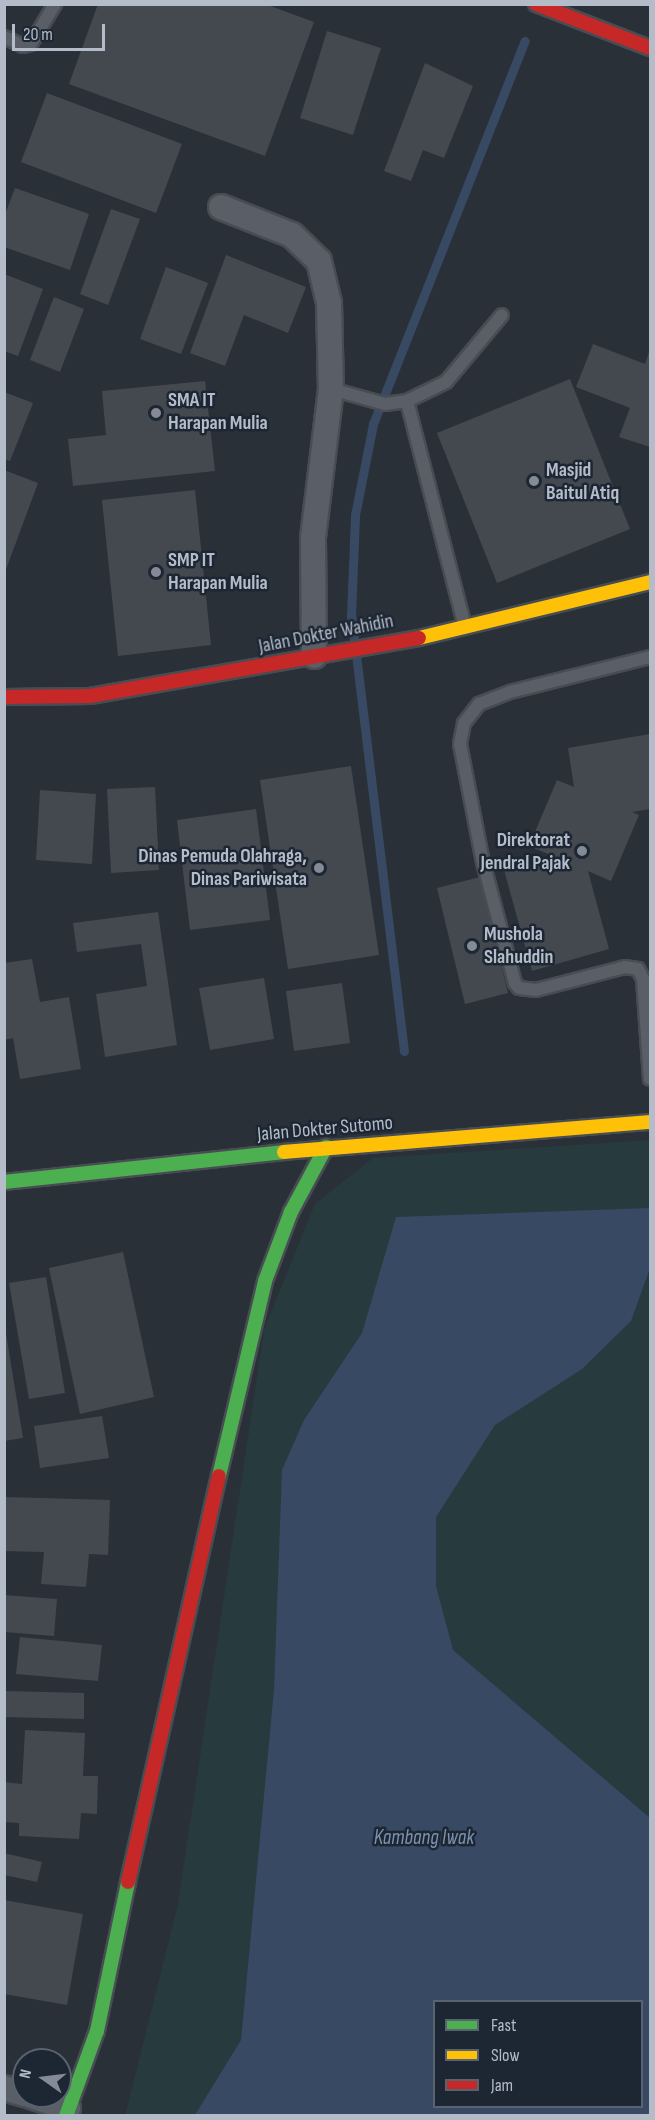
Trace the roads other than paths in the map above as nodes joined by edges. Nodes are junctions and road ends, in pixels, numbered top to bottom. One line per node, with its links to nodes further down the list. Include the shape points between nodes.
1 (55, 4): 4 (lane, via 39,37 31,44 23,46)
2 (536, 4): 3 (street)
3 (572, 11): 5 (street)
4 (4, 37)
5 (651, 48)
6 (221, 207): 8 (street, via 292,235 319,261 329,303)
7 (502, 315): 9 (lane, via 446,382)
8 (331, 389): 9 (lane, via 385,404); 12 (street, via 314,538)
9 (407, 401): 11 (lane)
10 (651, 582): 11 (street, Jalan Dokter Wahidin)
11 (465, 629): 12 (street, Jalan Dokter Wahidin)
12 (314, 656): 14 (street, Jalan Dokter Wahidin, via 90,696)
13 (651, 657): 15 (lane, via 510,692 478,704 464,723 460,744 483,862 515,983 519,988 536,990 625,967 638,969 643,979)
14 (4, 697)
15 (651, 1079)
16 (651, 1122): 17 (street, Jalan Dokter Sutomo)
17 (326, 1147): 18 (street, Jalan Dokter Sutomo); 19 (street, via 291,1212 265,1281 170,1682 97,2031)
18 (4, 1182)
19 (67, 2112)

